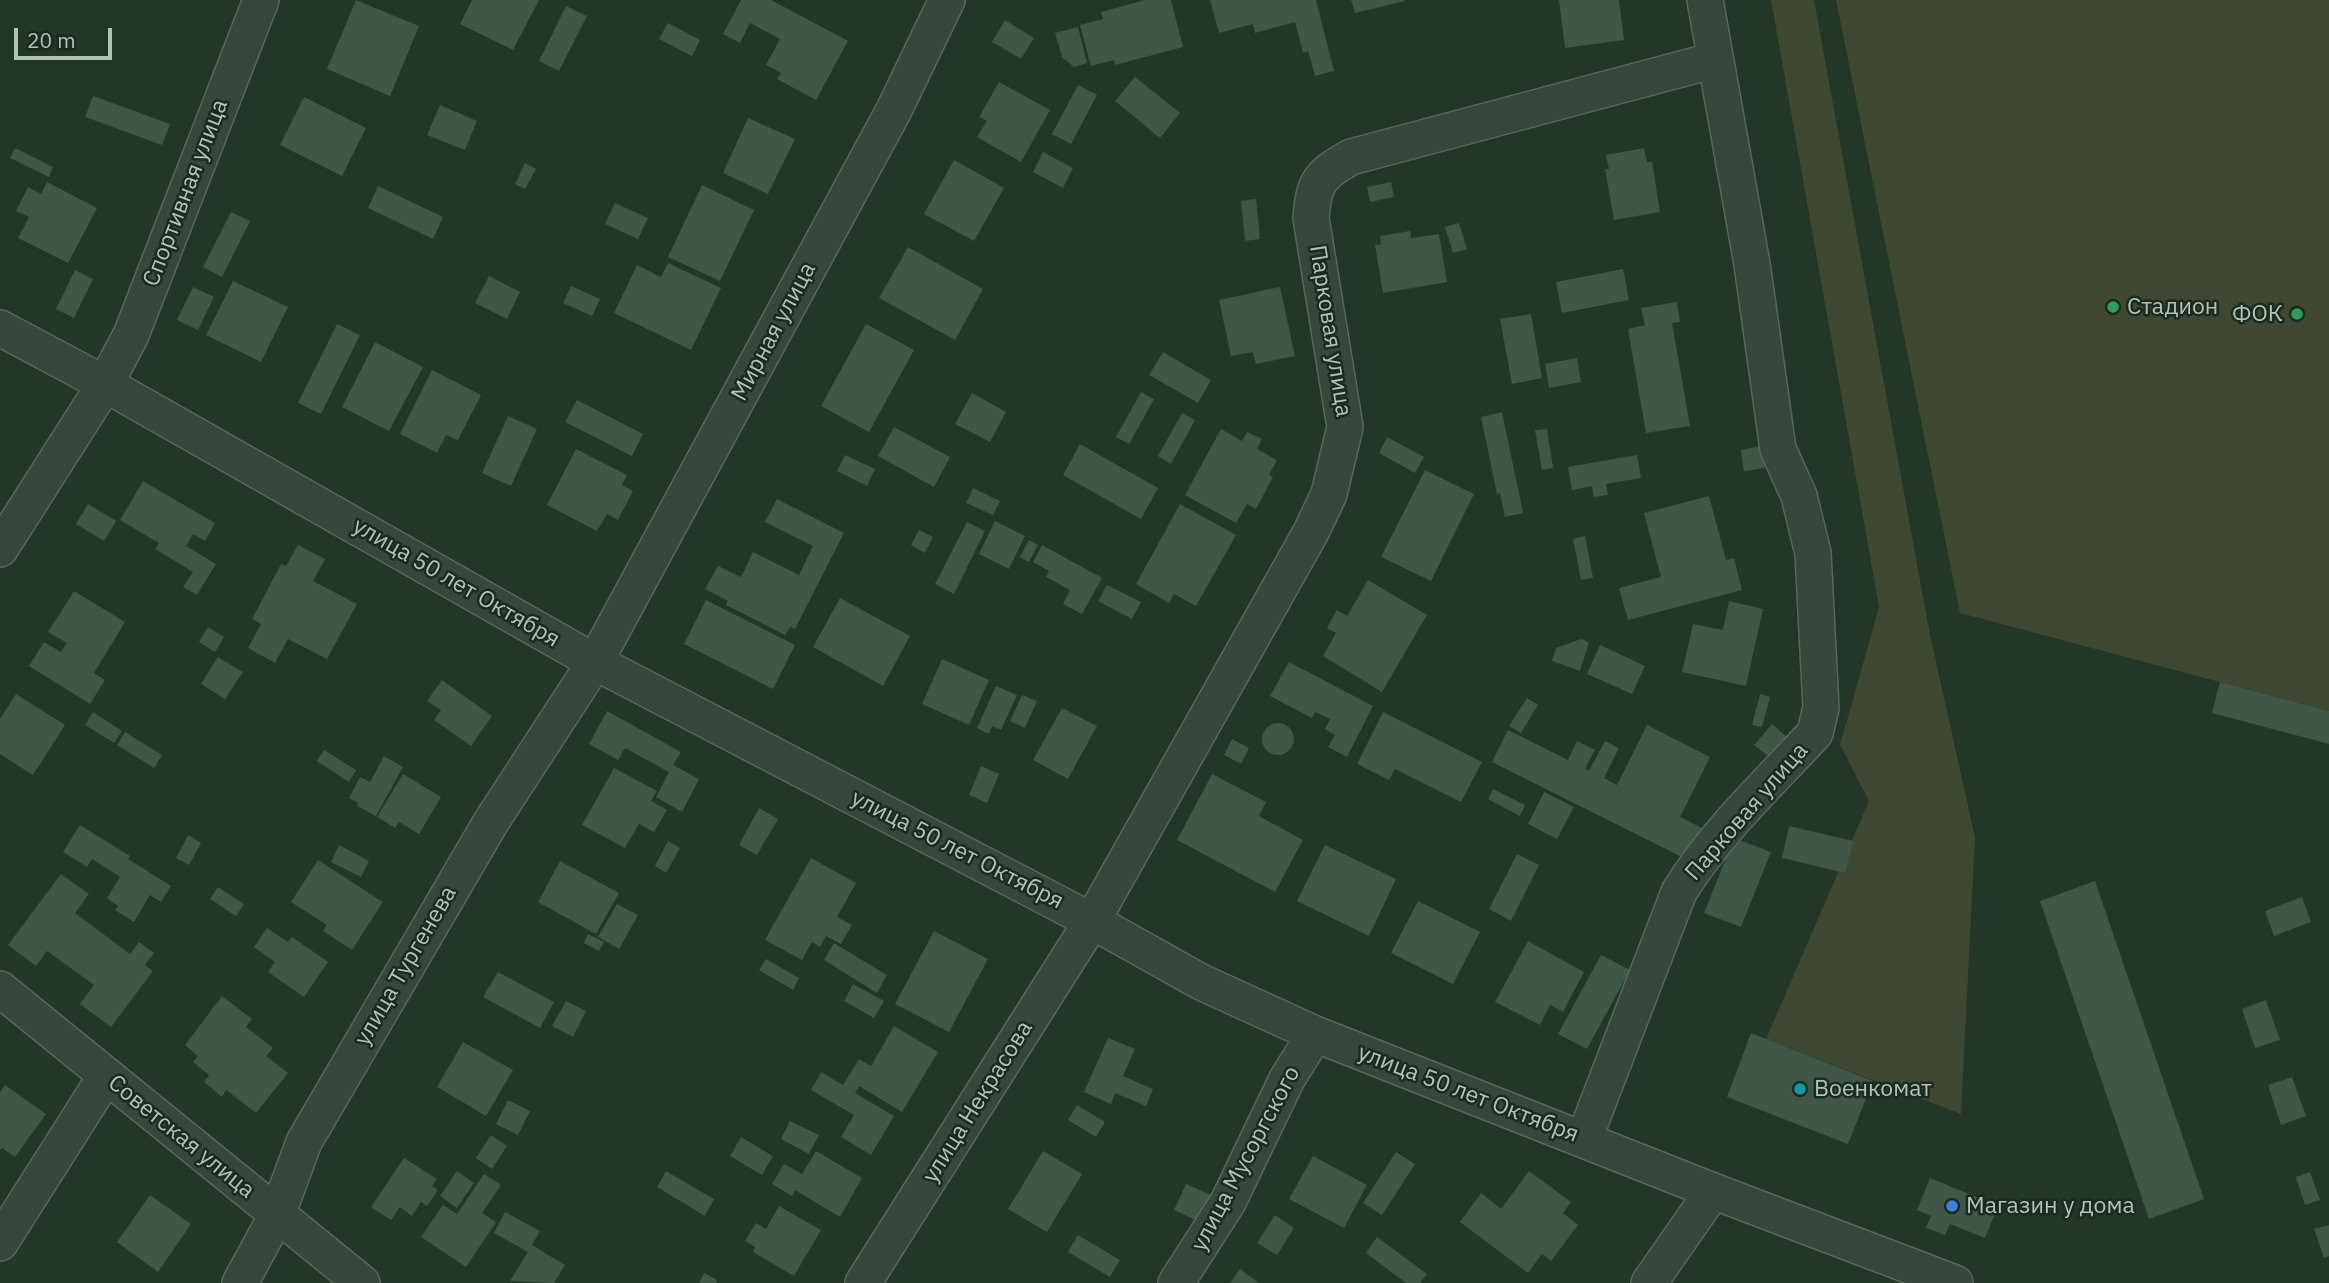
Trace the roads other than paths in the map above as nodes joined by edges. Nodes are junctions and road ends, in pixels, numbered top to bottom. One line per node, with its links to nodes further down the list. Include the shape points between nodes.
1 (261, 0): 6 (street, Спортивная улица, via 131,335)
2 (947, 0): 8 (street, Мирная улица, via 894,110)
3 (1705, 0): 4 (street, Парковая улица)
4 (1715, 60): 9 (street, Парковая улица, via 1351,157 1329,169 1314,191 1311,218 1345,427 1329,494); 13 (street, Парковая улица, via 1752,264 1778,449 1799,496 1813,553 1821,708 1815,733 1712,845 1679,892)
5 (0, 328): 6 (street, улица 50 лет Октября)
6 (105, 384): 7 (street, Спортивная улица); 8 (street, улица 50 лет Октября)
7 (0, 549)
8 (595, 662): 9 (street, улица 50 лет Октября); 15 (street, улица Тургенева, via 491,821 304,1142)
9 (1092, 921): 11 (street, улица 50 лет Октября, via 1201,982); 19 (street, улица Некрасова)
10 (0, 989): 12 (street, Советская улица)
11 (1315, 1034): 13 (street, улица 50 лет Октября); 20 (street, улица Мусоргского, via 1287,1079 1228,1202)
12 (106, 1076): 15 (street, Советская улица); 16 (street)
13 (1584, 1139): 14 (street, улица 50 лет Октября)
14 (1713, 1191): 21 (street); 22 (street, улица 50 лет Октября)
15 (277, 1215): 17 (street, улица Тургенева); 18 (street, Советская улица)
16 (0, 1243)
17 (240, 1283)
18 (362, 1283)
19 (863, 1283)
20 (1177, 1283)
21 (1649, 1283)
22 (1955, 1283)

